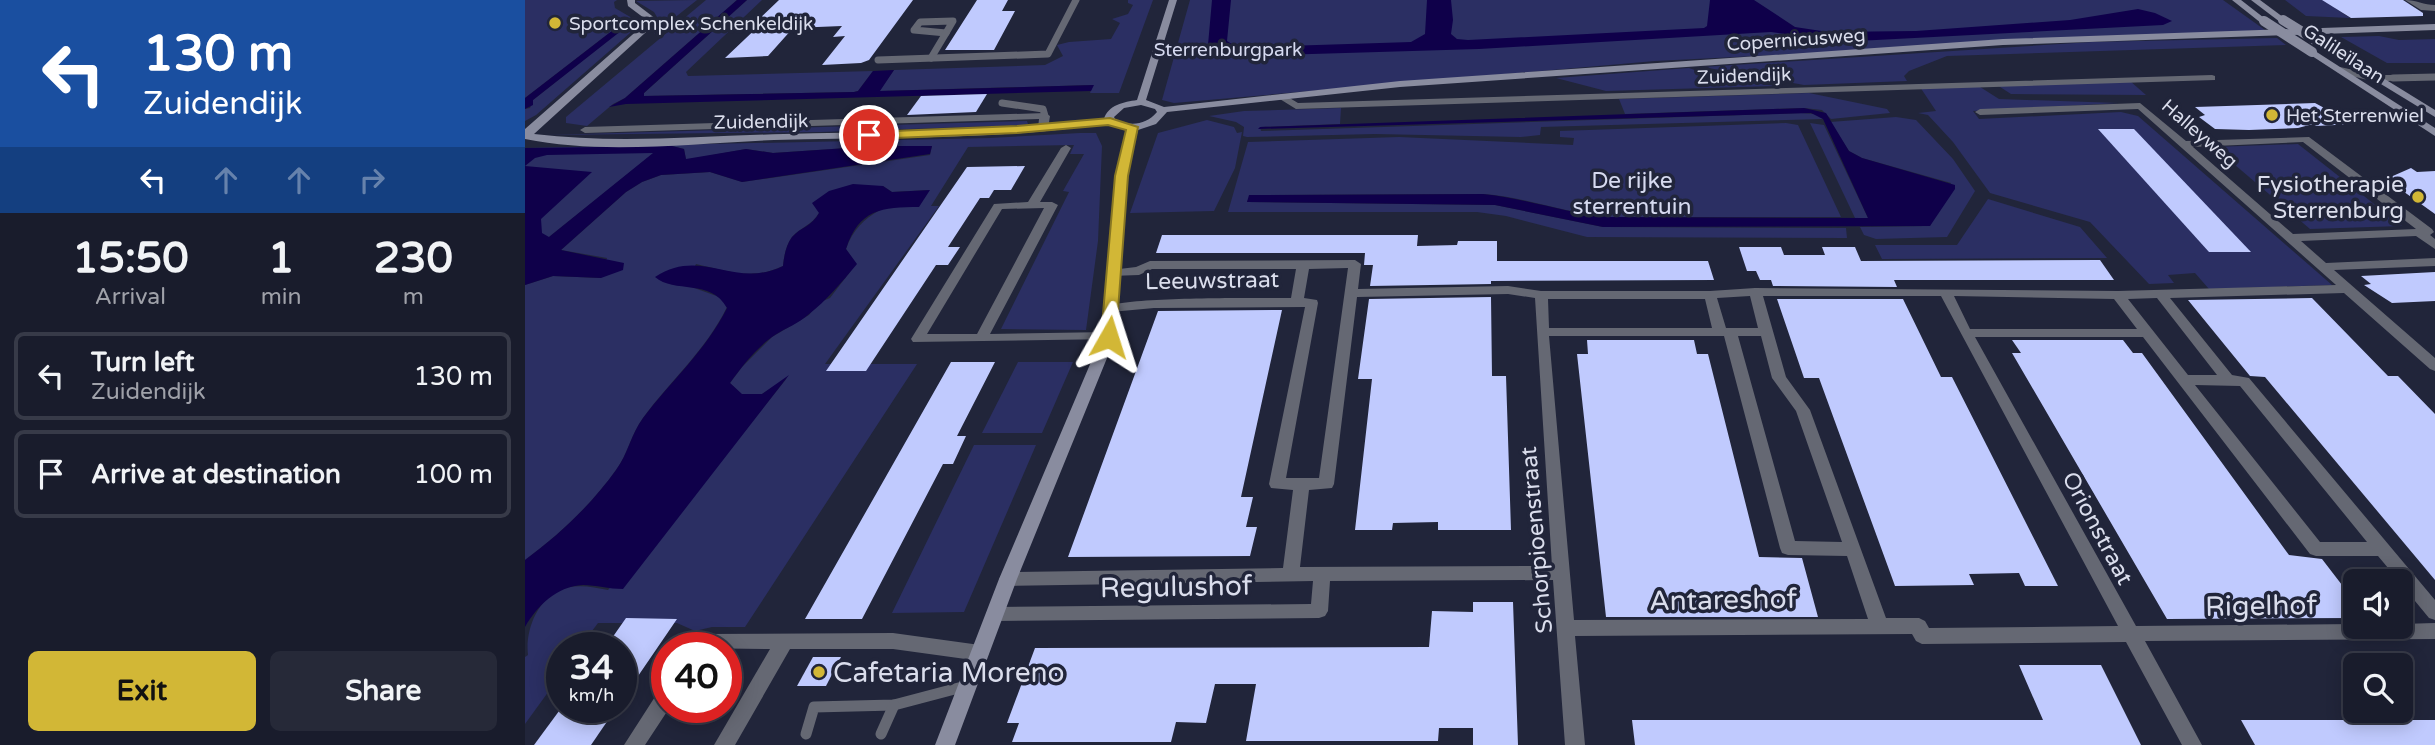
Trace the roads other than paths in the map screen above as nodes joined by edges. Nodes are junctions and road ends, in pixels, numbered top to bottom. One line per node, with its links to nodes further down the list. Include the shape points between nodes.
1 (631, 0): 28 (street, via 653,21)
2 (1076, 0): 10 (lane, via 1048,54)
3 (1173, 0): 18 (street)
4 (2236, 0): 12 (street, Galileïlaan, bridge)
5 (2255, 0): 15 (street, Galileïlaan, bridge)
6 (2409, 0): 7 (street)
7 (2435, 8)
8 (2435, 27): 17 (street, Copernicusweg, via 2003,42)
9 (946, 33): 9 (lane, via 932,33 914,30 920,22 953,21); 10 (lane)
10 (931, 58): 11 (lane)
11 (878, 60)
12 (2340, 70): 15 (street); 29 (street, Galileïlaan)
13 (2435, 77): 16 (lane)
14 (2212, 78): 17 (street, Zuidendijk, via 1296,106)
15 (2376, 78): 16 (street); 22 (street, Galileïlaan)
16 (2393, 78)
17 (1280, 96): 20 (street, Copernicusweg)
18 (1141, 102): 20 (street); 24 (street, via 1117,108)
19 (1002, 103): 23 (lane, via 1037,106)
20 (1161, 110): 25 (street, via 1157,119)
21 (1980, 112): 30 (street, Halleyweg, via 2140,106)
22 (2435, 114)
23 (1045, 116): 26 (street); 27 (street, Zuidendijk)
24 (1110, 121): 25 (street); 26 (street, Zuidendijk)
25 (1133, 127): 39 (street, Leeuwstraat, via 1121,176)
26 (1042, 128): 28 (street, Zuidendijk, via 621,141 545,139 529,137)
27 (585, 130)
28 (527, 131)
29 (2435, 133)
30 (2184, 144): 33 (street, via 2305,139 2428,232); 34 (street, Halleyweg)
31 (1066, 148): 32 (street)
32 (1032, 205): 56 (street, via 1052,205); 56 (street, via 998,206 918,339)
33 (2417, 232): 34 (street); 35 (street)
34 (2291, 238): 38 (street, Halleyweg)
35 (2435, 245)
36 (2435, 262): 38 (street)
37 (1303, 265): 39 (street, Leeuwstraat, via 1150,265); 43 (street, via 1355,264); 48 (street, Leeuwstraat)
38 (2324, 267): 40 (street, Halleyweg)
39 (1115, 273): 49 (street, Leeuwstraat)
40 (2350, 289): 47 (street); 57 (street, Halleyweg)
41 (1755, 292): 42 (street); 45 (street); 52 (street)
42 (1945, 292): 46 (street); 53 (street, Orionstraat)
43 (1352, 293): 44 (street, via 1508,290); 60 (street, via 1326,484)
44 (1541, 295): 45 (street); 50 (street, Schorpioenstraat)
45 (1710, 295): 51 (street)
46 (2118, 295): 47 (street); 54 (street)
47 (2161, 295): 59 (street)
48 (1297, 302): 49 (street, Leeuwstraat); 60 (street, via 1312,303 1277,484)
49 (1111, 308): 55 (street, Leeuwstraat)
50 (1542, 332): 51 (street); 63 (street, Schorpioenstraat)
51 (1725, 332): 52 (street); 61 (street, Antareshof, via 1788,548)
52 (1766, 332): 61 (street, via 1779,378 1803,410)
53 (1966, 332): 54 (street); 72 (street, Orionstraat)
54 (2147, 333): 58 (street)
55 (1109, 337): 56 (street); 66 (street, Leeuwstraat)
56 (981, 338)
57 (2435, 366)
58 (2184, 380): 59 (street); 62 (street, via 2316,549)
59 (2228, 380): 62 (street, via 2244,381)
60 (1302, 484): 64 (street)
61 (1853, 549): 69 (street)
62 (2382, 549): 67 (street)
63 (1561, 573): 65 (street, Regulushof); 70 (street, Schorpioenstraat)
64 (1291, 574): 65 (street, Regulushof); 66 (street, Regulushof)
65 (1322, 574): 68 (street, Regulushof, via 1319,611)
66 (1008, 579): 68 (street, Leeuwstraat)
67 (2435, 613)
68 (995, 614): 75 (street, Leeuwstraat)
69 (1880, 626): 70 (street, Antareshof); 72 (street, Antareshof, via 1919,626 1922,636)
70 (1565, 628): 84 (street, Schorpioenstraat)
71 (2435, 632): 72 (street, Rigelhof)
72 (2130, 635): 85 (street, Orionstraat)
73 (785, 640): 74 (street); 75 (street, via 893,641); 82 (street)
74 (742, 641)
75 (980, 653): 76 (street, Leeuwstraat)
76 (966, 686): 77 (lane); 83 (street, Leeuwstraat)
77 (894, 705): 79 (lane, via 814,707); 80 (lane)
78 (651, 720): 81 (street)
79 (806, 734)
80 (881, 734)
81 (635, 745)
82 (724, 745)
83 (945, 745)
84 (1575, 745)
85 (2192, 745)

